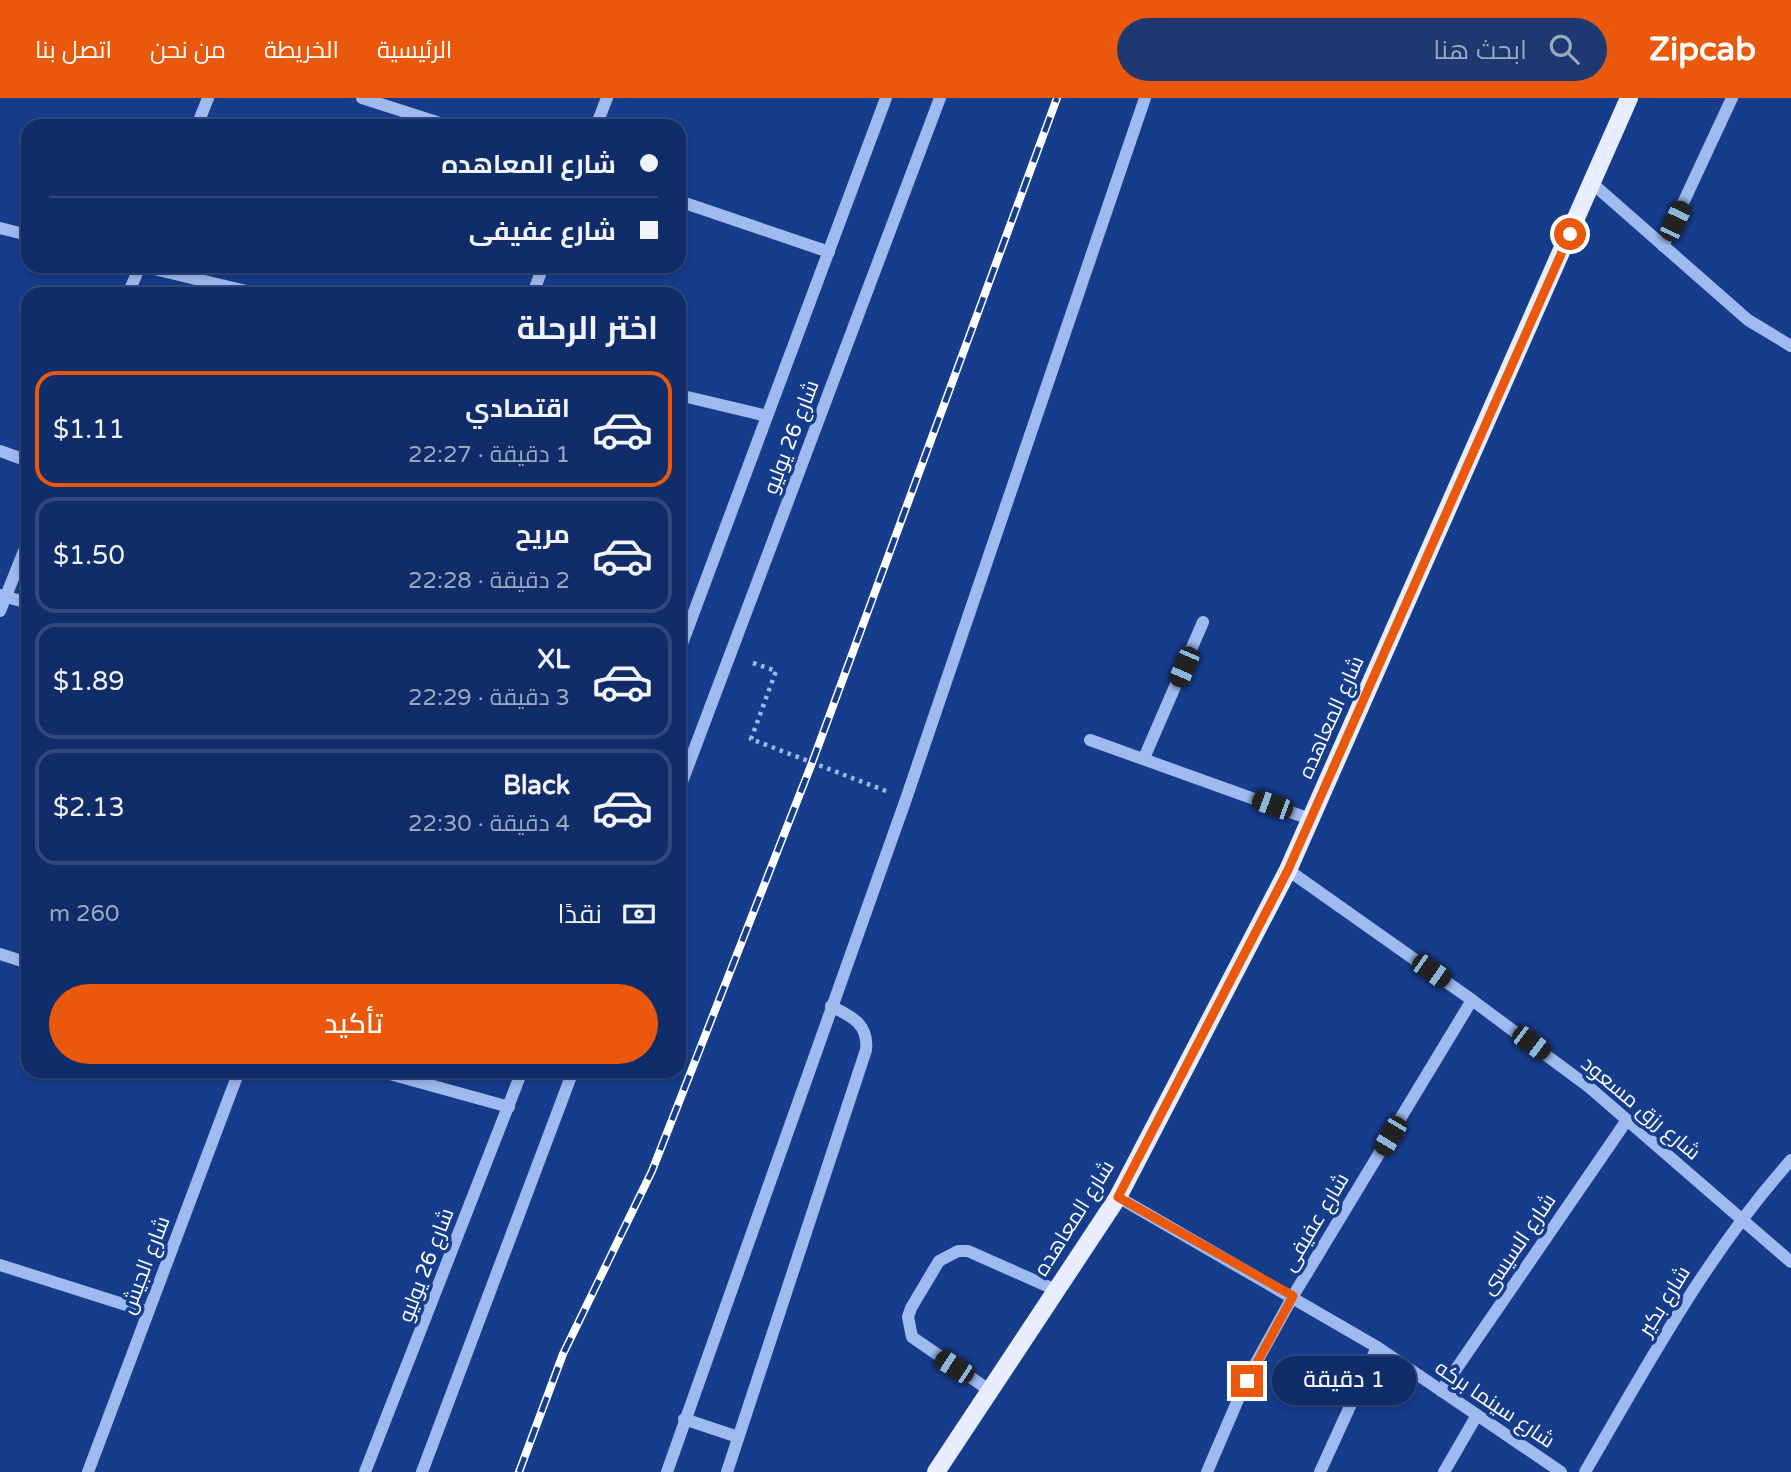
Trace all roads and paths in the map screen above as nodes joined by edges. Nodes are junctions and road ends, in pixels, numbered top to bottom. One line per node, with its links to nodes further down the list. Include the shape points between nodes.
1 (208, 98): 9 (street)
2 (362, 98): 10 (street)
3 (607, 98): 11 (street)
4 (887, 98): 17 (street, شارع 26 يوليو)
5 (940, 98): 31 (street, شارع 26 يوليو)
6 (1145, 98): 35 (street)
7 (1629, 98): 12 (main road, شارع المعاهده)
8 (1732, 98): 16 (street)
9 (200, 119)
10 (427, 119)
11 (599, 119)
12 (1593, 184): 16 (street); 36 (main road, شارع المعاهده)
13 (686, 203): 17 (street)
14 (0, 228): 15 (street)
15 (21, 233)
16 (1663, 246): 20 (street, via 1756,327)
17 (829, 252): 22 (street, شارع 26 يوليو)
18 (170, 273): 19 (street)
19 (229, 287)
20 (1791, 346)
21 (686, 397): 22 (street)
22 (767, 416): 30 (street, شارع 26 يوليو)
23 (0, 452): 24 (street)
24 (21, 459)
25 (21, 556): 26 (street)
26 (3, 596): 27 (street); 28 (street)
27 (21, 601)
28 (0, 611)
29 (1203, 622): 33 (street)
30 (686, 633)
31 (730, 655): 34 (street, شارع 26 يوليو); 35 (path, via 776,671 751,738)
32 (1090, 740): 33 (street)
33 (1144, 758): 36 (street)
34 (686, 771)
35 (906, 799): 41 (street)
36 (1310, 819): 37 (main road, شارع المعاهده)
37 (1288, 870): 40 (street, شارع رزق مسعود); 49 (main road, شارع المعاهده)
38 (0, 954): 39 (street)
39 (21, 961)
40 (1472, 1000): 47 (street, شارع رزق مسعود); 54 (street, شارع عفيفى)
41 (831, 1006): 60 (street); 61 (street, via 859,1022 866,1050)
42 (236, 1078): 55 (street, شارع الجيش)
43 (404, 1078): 46 (street)
44 (519, 1078): 46 (street, شارع 26 يوليو)
45 (570, 1078): 64 (street)
46 (509, 1107): 63 (street, شارع 26 يوليو)
47 (1627, 1119): 50 (street, شارع رزق مسعود); 58 (street, شارع السيسى)
48 (1791, 1160): 50 (street, شارع بكير)
49 (1118, 1197): 53 (main road, شارع المعاهده); 54 (street, شارع سينما بركه)
50 (1742, 1218): 51 (street, شارع رزق مسعود); 72 (street, شارع بكير, via 1689,1293)
51 (1791, 1262)
52 (0, 1265): 55 (street)
53 (1056, 1290): 57 (main road, شارع المعاهده); 57 (street, via 968,1251 939,1261 911,1308 912,1337)
54 (1293, 1296): 56 (street, شارع سينما بركه); 68 (street, شارع عفيفى, via 1247,1381)
55 (148, 1312): 62 (street, شارع الجيش)
56 (1377, 1346): 58 (street, شارع سينما بركه); 69 (street)
57 (989, 1390): 67 (main road, شارع المعاهده)
58 (1441, 1391): 59 (street, شارع سينما بركه)
59 (1477, 1415): 70 (street); 71 (street, شارع سينما بركه)
60 (684, 1419): 61 (street); 65 (street)
61 (738, 1437): 66 (street)
62 (88, 1472)
63 (365, 1472)
64 (422, 1472)
65 (667, 1472)
66 (727, 1472)
67 (936, 1472)
68 (1206, 1472)
69 (1320, 1472)
70 (1444, 1472)
71 (1561, 1472)
72 (1585, 1472)

